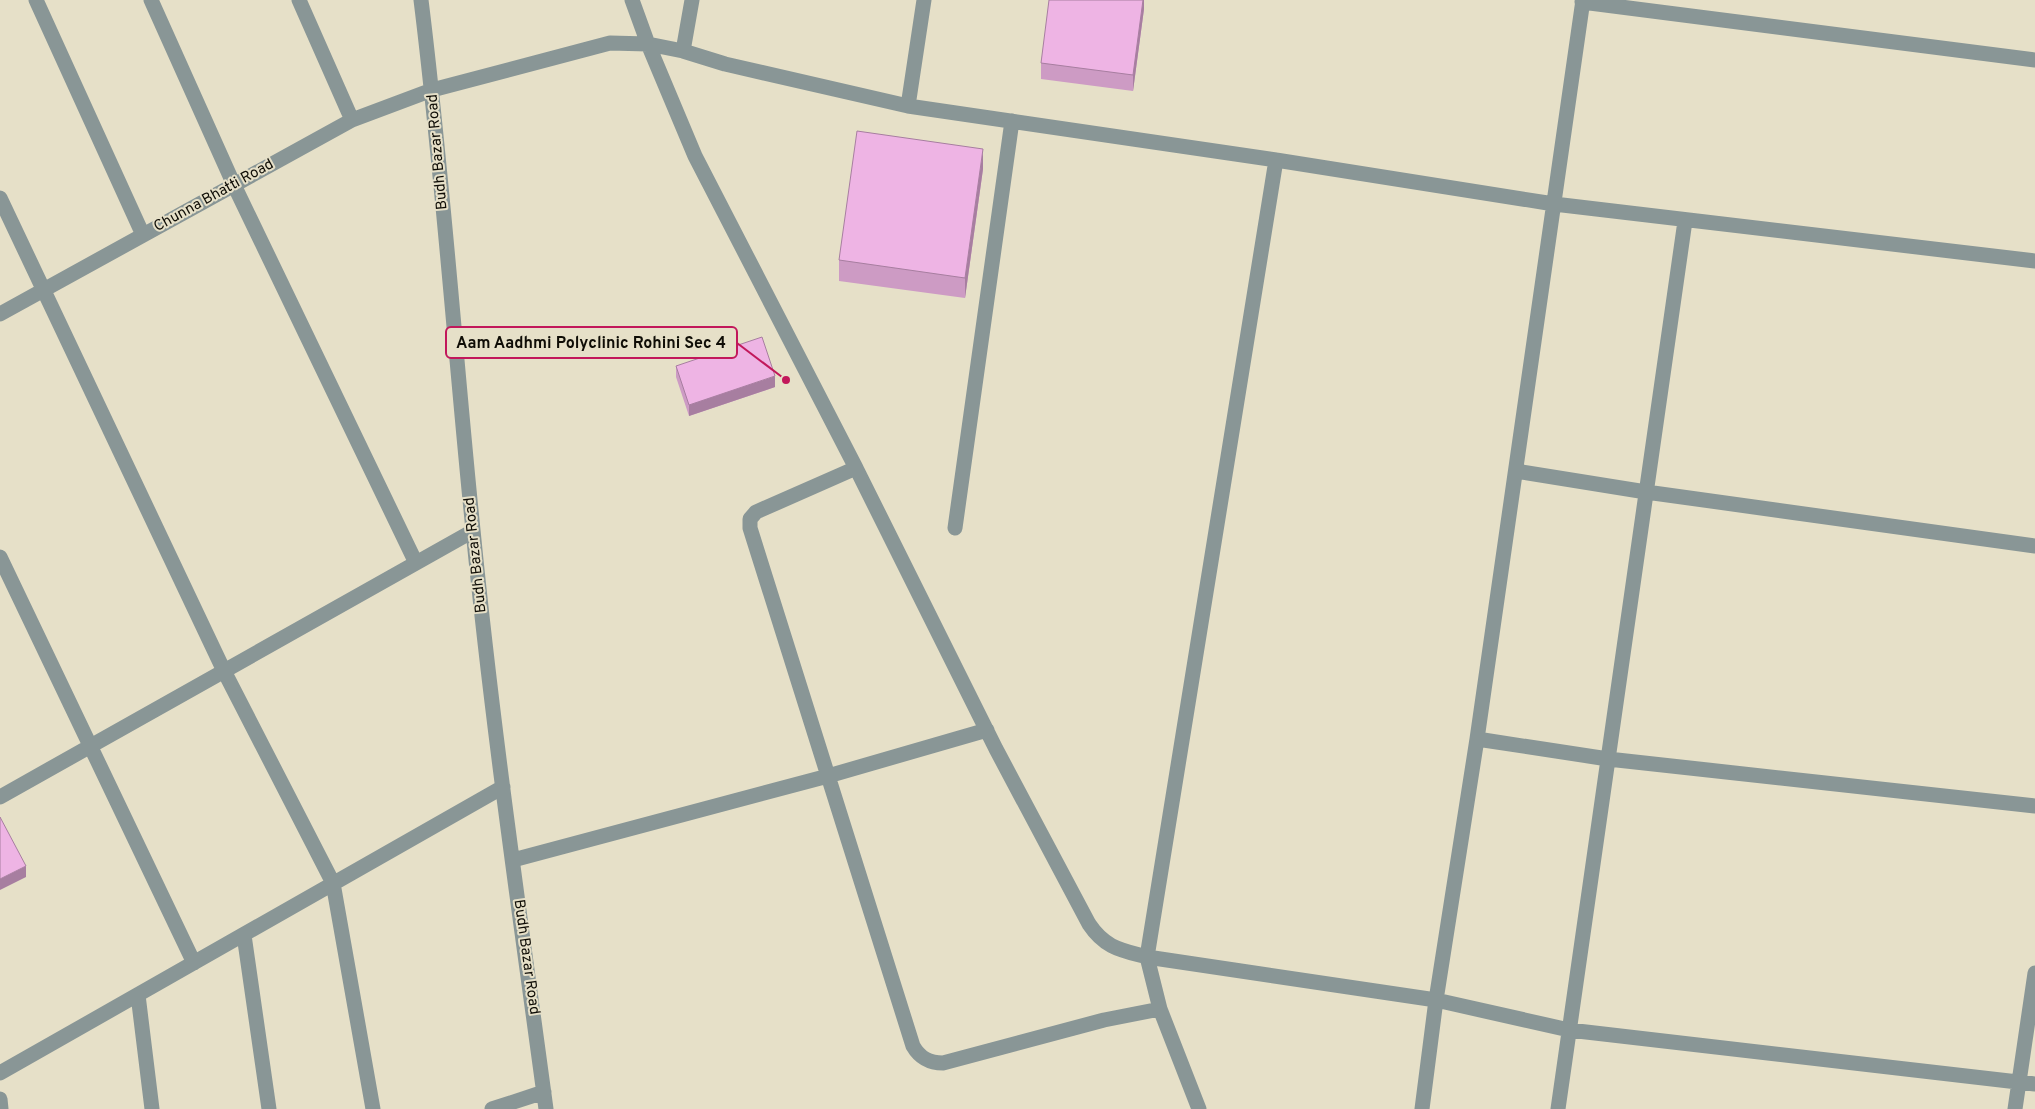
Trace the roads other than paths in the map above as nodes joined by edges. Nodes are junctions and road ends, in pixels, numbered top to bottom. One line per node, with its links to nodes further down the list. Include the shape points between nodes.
1 (36, 0): 21 (street)
2 (151, 0): 17 (street)
3 (299, 0): 14 (street)
4 (421, 0): 12 (street, Budh Bazar Road)
5 (632, 0): 9 (street)
6 (692, 0): 10 (street)
7 (924, 0): 13 (street)
8 (1582, 1): 11 (street); 19 (street)
9 (648, 44): 10 (street, Chunna Bhatti Road); 12 (street, Chunna Bhatti Road, via 610,43); 25 (street, via 694,156)
10 (683, 51): 13 (street, Chunna Bhatti Road, via 725,64)
11 (2035, 60)
12 (432, 90): 14 (street, Chunna Bhatti Road); 29 (street, Budh Bazar Road)
13 (908, 106): 15 (street, Chunna Bhatti Road)
14 (352, 120): 17 (street, Chunna Bhatti Road)
15 (1012, 121): 16 (street, Chunna Bhatti Road); 28 (street)
16 (1276, 160): 19 (street, Chunna Bhatti Road); 45 (street)
17 (234, 185): 21 (street, Chunna Bhatti Road); 32 (street)
18 (0, 198): 23 (street)
19 (1554, 204): 20 (street, Chunna Bhatti Road); 26 (street)
20 (1685, 221): 22 (street, Chunna Bhatti Road); 27 (street)
21 (143, 236): 23 (street, Chunna Bhatti Road)
22 (2035, 261)
23 (42, 290): 24 (street, Chunna Bhatti Road); 33 (street)
24 (0, 314)
25 (856, 468): 34 (street); 38 (street, via 756,512 750,520)
26 (1516, 472): 27 (street); 35 (street)
27 (1646, 492): 30 (street); 37 (street)
28 (955, 528)
29 (473, 531): 32 (street); 39 (street, Budh Bazar Road)
30 (2035, 546)
31 (0, 557): 36 (street)
32 (416, 564): 33 (street)
33 (224, 671): 36 (street); 43 (street)
34 (987, 730): 38 (street); 45 (street, via 1089,924 1114,948)
35 (1477, 739): 37 (street); 49 (street)
36 (90, 747): 40 (street); 46 (street)
37 (1608, 759): 41 (street); 51 (street)
38 (828, 776): 42 (street); 50 (street, via 913,1046 925,1060 944,1063 1104,1020)
39 (503, 787): 42 (street, Budh Bazar Road); 43 (street)
40 (0, 797)
41 (2035, 806)
42 (513, 860): 54 (street, Budh Bazar Road)
43 (333, 883): 44 (street); 59 (street)
44 (244, 935): 46 (street); 58 (street)
45 (1148, 957): 49 (street); 50 (street)
46 (194, 963): 48 (street)
47 (2035, 973): 53 (street)
48 (138, 995): 52 (street); 57 (street)
49 (1436, 1000): 51 (street); 63 (street)
50 (1160, 1009): 62 (street)
51 (1569, 1030): 53 (street); 64 (street)
52 (0, 1073)
53 (2028, 1083): 65 (street)
54 (544, 1092): 60 (street); 61 (street, Budh Bazar Road)
55 (0, 1099): 56 (street)
56 (1, 1109)
57 (152, 1109)
58 (269, 1109)
59 (373, 1109)
60 (492, 1109)
61 (546, 1109)
62 (1199, 1109)
63 (1422, 1109)
64 (1558, 1109)
65 (2015, 1109)

